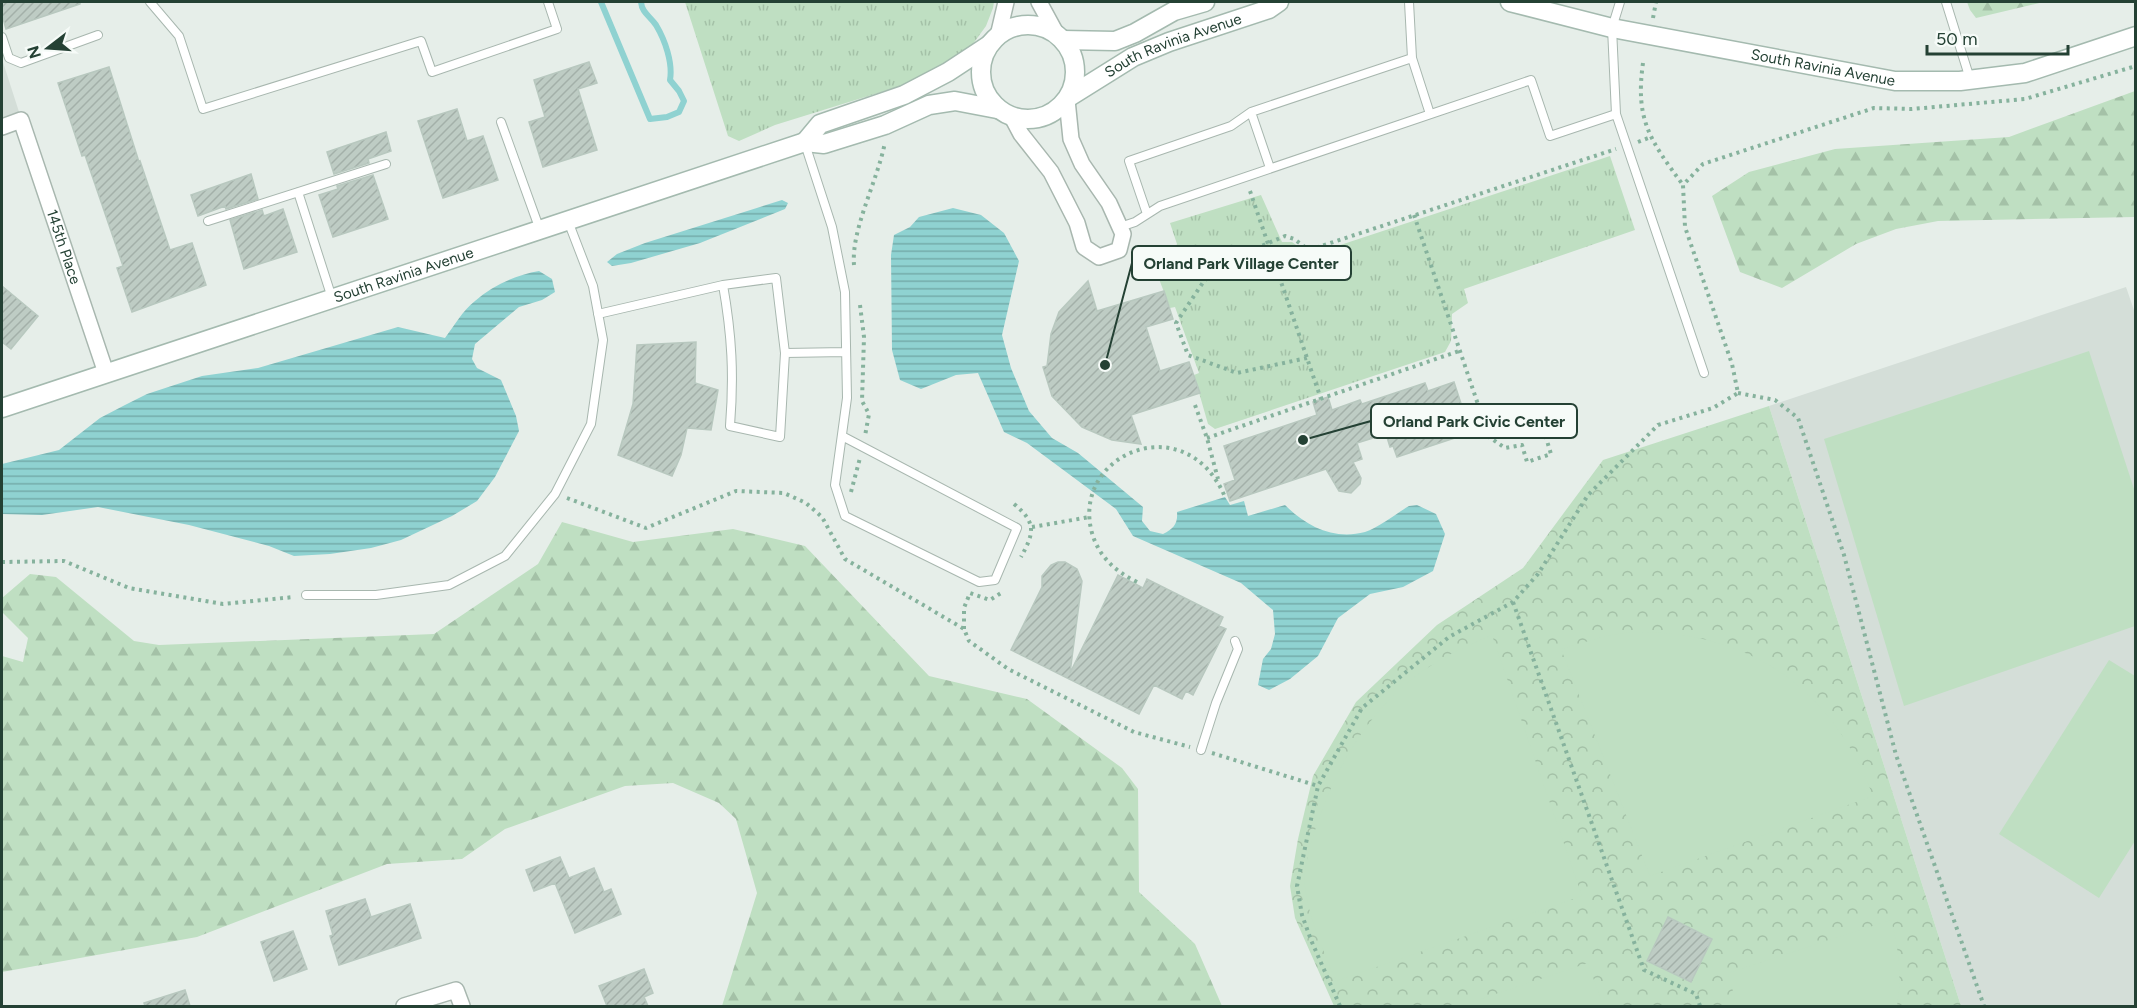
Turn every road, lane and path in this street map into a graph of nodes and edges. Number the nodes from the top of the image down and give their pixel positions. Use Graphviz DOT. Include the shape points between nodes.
graph roads {
  1 [pos="150,2"];
  2 [pos="548,2"];
  3 [pos="1006,2"];
  4 [pos="1039,2"];
  5 [pos="1205,2"];
  6 [pos="1279,2"];
  7 [pos="1409,2"];
  8 [pos="1509,2"];
  9 [pos="1620,2"];
  10 [pos="1656,2"];
  11 [pos="1946,2"];
  12 [pos="1652,21"];
  13 [pos="1612,28"];
  14 [pos="98,35"];
  15 [pos="2136,36"];
  16 [pos="2,37"];
  17 [pos="1060,38"];
  18 [pos="993,41"];
  19 [pos="1412,58"];
  20 [pos="1643,63"];
  21 [pos="1971,80"];
  22 [pos="1068,98"];
  23 [pos="1251,112"];
  24 [pos="1005,113"];
  25 [pos="1430,114"];
  26 [pos="1617,114"];
  27 [pos="501,122"];
  28 [pos="2,127"];
  29 [pos="1651,137"];
  30 [pos="886,140"];
  31 [pos="805,142"];
  32 [pos="1627,145"];
  33 [pos="386,164"];
  34 [pos="1270,168"];
  35 [pos="1683,185"];
  36 [pos="1250,191"];
  37 [pos="298,192"];
  38 [pos="1147,214"];
  39 [pos="1414,215"];
  40 [pos="567,220"];
  41 [pos="208,221"];
  42 [pos="1120,227"];
  43 [pos="540,230"];
  44 [pos="1268,242"];
  45 [pos="855,272"];
  46 [pos="723,285"];
  47 [pos="332,298"];
  48 [pos="860,304"];
  49 [pos="598,314"];
  50 [pos="1459,351"];
  51 [pos="846,352"];
  52 [pos="785,353"];
  53 [pos="1307,358"];
  54 [pos="106,373"];
  55 [pos="1704,374"];
  56 [pos="1738,393"];
  57 [pos="1321,399"];
  58 [pos="1195,405"];
  59 [pos="2,408"];
  60 [pos="1543,428"];
  61 [pos="842,436"];
  62 [pos="1207,438"];
  63 [pos="863,447"];
  64 [pos="1219,483"];
  65 [pos="555,494"];
  66 [pos="1225,497"];
  67 [pos="1090,515"];
  68 [pos="845,516"];
  69 [pos="827,526"];
  70 [pos="1032,527"];
  71 [pos="2,562"];
  72 [pos="1137,582"];
  73 [pos="306,595"];
  74 [pos="1513,602"];
  75 [pos="1235,641"];
  76 [pos="1201,750"];
  77 [pos="404,1006"];
  78 [pos="462,1006"];
  79 [pos="1340,1006"];
  80 [pos="1700,1006"];
  81 [pos="1984,1006"];
  1 -- 2 [label="lane" via="179,36 203,109 421,41 432,72 557,29"];
  3 -- 18 [label="street"];
  4 -- 17 [label="street"];
  5 -- 17 [label="street, South Ravinia Avenue" via="1174,11 1115,41"];
  6 -- 22 [label="street, South Ravinia Avenue" via="1269,9 1133,57"];
  7 -- 19 [label="lane"];
  8 -- 13 [label="street, South Ravinia Avenue"];
  9 -- 13 [label="lane"];
  10 -- 12 [label="path"];
  11 -- 21 [label="lane"];
  13 -- 21 [label="street, South Ravinia Avenue" via="1895,81"];
  13 -- 26 [label="lane"];
  14 -- 16 [label="lane" via="21,63 9,58"];
  15 -- 21 [label="street, South Ravinia Avenue" via="2025,73"];
  17 -- 18 [label="street" via="1046,29 1022,25"];
  17 -- 22 [label="street" via="1072,55 1075,69"];
  18 -- 24 [label="street" via="982,64 982,84 988,97"];
  18 -- 31 [label="street, South Ravinia Avenue" via="948,72 904,95 819,124"];
  19 -- 23 [label="lane"];
  19 -- 25 [label="lane"];
  20 -- 29 [label="path" via="1640,104"];
  22 -- 24 [label="street" via="1044,117 1028,120"];
  22 -- 42 [label="street" via="1071,139"];
  23 -- 34 [label="lane"];
  23 -- 38 [label="lane" via="1231,126 1129,161"];
  24 -- 31 [label="street, South Ravinia Avenue" via="955,101 929,105 885,125 824,144"];
  24 -- 42 [label="street" via="1051,172 1077,223 1084,247 1099,257 1119,250 1123,234"];
  25 -- 26 [label="lane" via="1531,80 1550,136"];
  25 -- 34 [label="lane"];
  26 -- 32 [label="lane"];
  27 -- 43 [label="lane"];
  28 -- 54 [label="street, 145th Place" via="21,120"];
  29 -- 32 [label="path"];
  29 -- 35 [label="path"];
  30 -- 45 [label="path" via="855,239"];
  31 -- 40 [label="street, South Ravinia Avenue"];
  31 -- 51 [label="lane" via="832,227 843,281"];
  32 -- 39 [label="path"];
  32 -- 55 [label="lane"];
  33 -- 37 [label="lane"];
  34 -- 38 [label="lane"];
  36 -- 44 [label="path"];
  37 -- 41 [label="lane"];
  37 -- 47 [label="lane"];
  38 -- 42 [label="lane"];
  39 -- 44 [label="path" via="1309,250 1285,236"];
  39 -- 50 [label="path"];
  40 -- 43 [label="street, South Ravinia Avenue"];
  40 -- 49 [label="lane" via="593,286"];
  43 -- 47 [label="street, South Ravinia Avenue"];
  44 -- 53 [label="path"];
  44 -- 53 [label="path" via="1224,264 1204,281 1176,323 1188,355 1237,373"];
  46 -- 49 [label="lane"];
  46 -- 52 [label="lane" via="776,278"];
  46 -- 52 [label="lane" via="734,377 730,426 780,436"];
  47 -- 54 [label="street, South Ravinia Avenue"];
  48 -- 63 [label="path" via="864,337 862,401 869,414"];
  49 -- 65 [label="lane" via="603,340 591,424"];
  50 -- 57 [label="path"];
  50 -- 60 [label="path" via="1490,437 1505,448 1522,445 1527,462 1551,454"];
  51 -- 52 [label="lane"];
  51 -- 61 [label="lane" via="847,398"];
  53 -- 57 [label="path"];
  54 -- 59 [label="street, South Ravinia Avenue"];
  56 -- 81 [label="path" via="1775,400 1798,418 1844,555 1896,755"];
  57 -- 62 [label="path"];
  58 -- 62 [label="path"];
  61 -- 63 [label="lane"];
  61 -- 68 [label="lane" via="836,485"];
  62 -- 64 [label="path"];
  63 -- 68 [label="path"];
  63 -- 68 [label="lane" via="1017,528 995,580 979,582"];
  64 -- 66 [label="path"];
  64 -- 67 [label="path" via="1190,455 1165,447 1139,450 1116,461 1105,472 1097,484"];
  65 -- 69 [label="path" via="646,528 736,491 784,493 806,503"];
  65 -- 73 [label="lane" via="505,555 449,585 376,595"];
  67 -- 70 [label="path"];
  67 -- 72 [label="path" via="1094,542 1101,555"];
  68 -- 69 [label="path"];
  69 -- 76 [label="path" via="845,560 964,629 969,641 1008,669 1134,732"];
  71 -- 73 [label="path" via="64,561 129,588 222,604"];
  74 -- 80 [label="path" via="1644,970 1696,994"];
  75 -- 76 [label="lane" via="1238,649"];
  76 -- 79 [label="path" via="1318,786 1297,886 1302,915"];
  77 -- 78 [label="street" via="456,990"];
}
